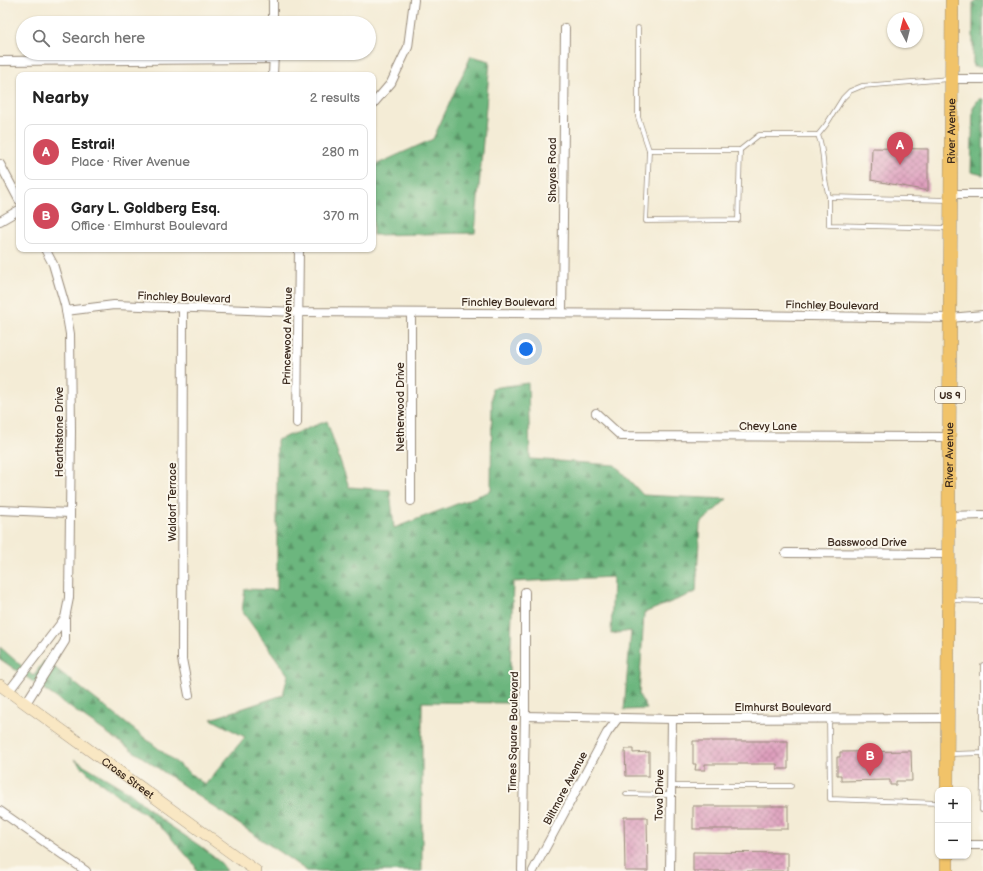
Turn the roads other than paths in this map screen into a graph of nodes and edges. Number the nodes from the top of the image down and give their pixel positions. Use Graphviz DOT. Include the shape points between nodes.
graph roads {
  1 [pos="273,0"];
  2 [pos="414,0"];
  3 [pos="952,0"];
  4 [pos="274,16"];
  5 [pos="565,28"];
  6 [pos="638,28"];
  7 [pos="55,60"];
  8 [pos="274,60"];
  9 [pos="0,61"];
  10 [pos="273,72"];
  11 [pos="952,79"];
  12 [pos="983,79"];
  13 [pos="376,100"];
  14 [pos="818,135"];
  15 [pos="649,150"];
  16 [pos="740,150"];
  17 [pos="0,164"];
  18 [pos="16,194"];
  19 [pos="983,194"];
  20 [pos="829,197"];
  21 [pos="951,197"];
  22 [pos="16,212"];
  23 [pos="0,221"];
  24 [pos="951,228"];
  25 [pos="47,252"];
  26 [pos="299,252"];
  27 [pos="183,308"];
  28 [pos="66,311"];
  29 [pos="298,312"];
  30 [pos="411,313"];
  31 [pos="562,313"];
  32 [pos="983,315"];
  33 [pos="950,318"];
  34 [pos="596,413"];
  35 [pos="297,423"];
  36 [pos="949,437"];
  37 [pos="411,501"];
  38 [pos="0,510"];
  39 [pos="70,513"];
  40 [pos="983,515"];
  41 [pos="949,516"];
  42 [pos="786,553"];
  43 [pos="948,554"];
  44 [pos="525,592"];
  45 [pos="948,600"];
  46 [pos="983,601"];
  47 [pos="65,618"];
  48 [pos="983,665"];
  49 [pos="5,688"];
  50 [pos="189,695"];
  51 [pos="26,703"];
  52 [pos="525,716"];
  53 [pos="618,718"];
  54 [pos="829,718"];
  55 [pos="948,718"];
  56 [pos="672,719"];
  57 [pos="983,753"];
  58 [pos="947,754"];
  59 [pos="983,780"];
  60 [pos="670,786"];
  61 [pos="791,786"];
  62 [pos="947,787"];
  63 [pos="626,794"];
  64 [pos="670,795"];
  65 [pos="935,803"];
  66 [pos="983,810"];
  67 [pos="0,811"];
  68 [pos="971,845"];
  69 [pos="983,845"];
  70 [pos="947,859"];
  71 [pos="86,871"];
  72 [pos="256,871"];
  73 [pos="522,871"];
  74 [pos="533,871"];
  75 [pos="670,871"];
  76 [pos="946,871"];
  1 -- 4 [label="street"];
  2 -- 13 [label="street" via="408,47 390,83"];
  3 -- 11 [label="highway, River Avenue / US 9"];
  5 -- 31 [label="street, Shayas Road"];
  6 -- 15 [label="lane" via="638,117"];
  7 -- 9 [label="street"];
  8 -- 10 [label="street"];
  11 -- 12 [label="street"];
  11 -- 14 [label="lane" via="862,86 843,98"];
  11 -- 21 [label="highway, River Avenue / US 9"];
  14 -- 16 [label="lane" via="759,135"];
  14 -- 20 [label="lane" via="823,149 824,174"];
  15 -- 16 [label="lane"];
  15 -- 16 [label="lane" via="646,221 738,220"];
  17 -- 18 [label="street"];
  19 -- 21 [label="street"];
  20 -- 21 [label="lane"];
  20 -- 24 [label="lane" via="829,225"];
  21 -- 24 [label="highway, River Avenue / US 9"];
  22 -- 23 [label="street"];
  24 -- 33 [label="highway, River Avenue / US 9"];
  25 -- 28 [label="street, Hearthstone Drive" via="53,264"];
  26 -- 29 [label="street, Princewood Avenue"];
  27 -- 28 [label="street, Finchley Boulevard" via="114,305"];
  27 -- 29 [label="street, Finchley Boulevard"];
  27 -- 50 [label="street, Waldorf Terrace" via="182,659"];
  28 -- 39 [label="street, Hearthstone Drive" via="70,334"];
  29 -- 30 [label="street, Finchley Boulevard"];
  29 -- 35 [label="street, Princewood Avenue"];
  30 -- 31 [label="street, Finchley Boulevard"];
  30 -- 37 [label="street, Netherwood Drive"];
  31 -- 33 [label="street, Finchley Boulevard"];
  32 -- 33 [label="street, Finchley Boulevard"];
  33 -- 36 [label="highway, River Avenue / US 9"];
  34 -- 36 [label="street, Chevy Lane" via="621,436"];
  36 -- 41 [label="highway, River Avenue / US 9"];
  38 -- 39 [label="street"];
  39 -- 47 [label="street, Hearthstone Drive" via="69,598"];
  40 -- 41 [label="street"];
  41 -- 43 [label="highway, River Avenue / US 9"];
  42 -- 43 [label="street, Basswood Drive"];
  43 -- 45 [label="highway, River Avenue / US 9"];
  44 -- 52 [label="street, Times Square Boulevard"];
  45 -- 46 [label="lane"];
  45 -- 55 [label="highway, River Avenue / US 9"];
  47 -- 49 [label="street, Hearthstone Drive"];
  47 -- 51 [label="street, Hearthstone Drive" via="65,642"];
  48 -- 57 [label="lane"];
  49 -- 51 [label="main road, Cross Street"];
  51 -- 72 [label="main road, Cross Street"];
  52 -- 53 [label="street, Elmhurst Boulevard"];
  52 -- 73 [label="street, Times Square Boulevard"];
  53 -- 56 [label="street, Elmhurst Boulevard"];
  53 -- 74 [label="street, Biltmore Avenue" via="607,733"];
  54 -- 55 [label="street, Elmhurst Boulevard"];
  54 -- 56 [label="street, Elmhurst Boulevard"];
  54 -- 65 [label="lane" via="830,799"];
  55 -- 58 [label="highway, River Avenue / US 9"];
  56 -- 60 [label="street, Tova Drive"];
  57 -- 58 [label="lane"];
  57 -- 59 [label="lane"];
  58 -- 62 [label="highway, River Avenue / US 9"];
  59 -- 66 [label="lane"];
  60 -- 61 [label="lane"];
  60 -- 64 [label="street, Tova Drive"];
  63 -- 64 [label="lane"];
  64 -- 75 [label="street, Tova Drive"];
  67 -- 71 [label="street"];
  68 -- 69 [label="street"];
  70 -- 76 [label="highway"];
}
